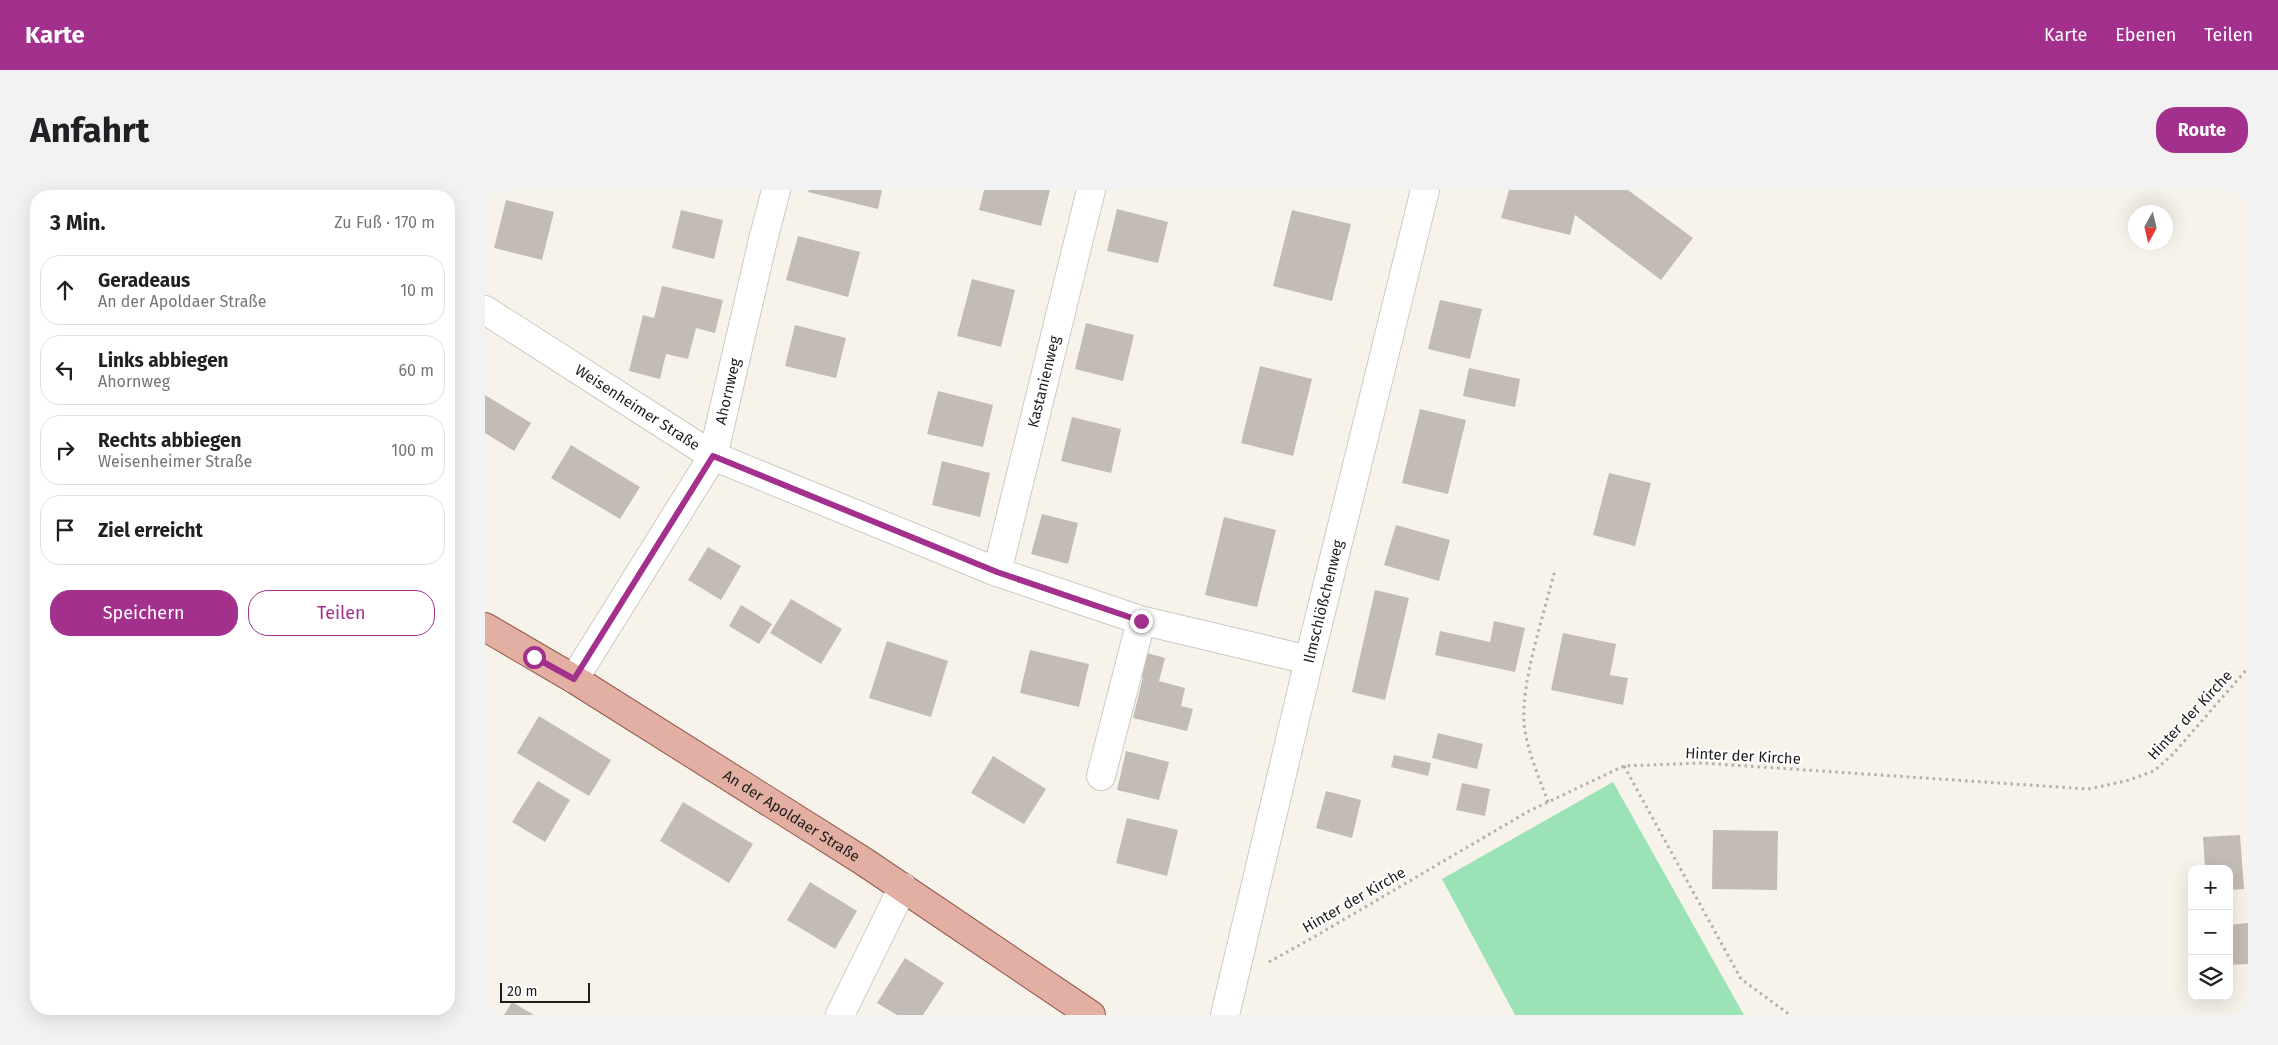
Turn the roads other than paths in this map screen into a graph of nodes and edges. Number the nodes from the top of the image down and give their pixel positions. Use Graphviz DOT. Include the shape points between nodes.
graph roads {
  1 [pos="777,190"];
  2 [pos="1091,190"];
  3 [pos="1425,190"];
  4 [pos="485,310"];
  5 [pos="713,456"];
  6 [pos="997,572"];
  7 [pos="1141,621"];
  8 [pos="485,627"];
  9 [pos="1309,660"];
  10 [pos="574,679"];
  11 [pos="1101,776"];
  12 [pos="903,887"];
  13 [pos="839,1015"];
  14 [pos="1091,1015"];
  15 [pos="1225,1015"];
  1 -- 5 [label="street, Ahornweg"];
  2 -- 6 [label="street, Kastanienweg"];
  3 -- 9 [label="street, Ilmschlößchenweg"];
  4 -- 5 [label="street, Weisenheimer Straße"];
  5 -- 6 [label="street, Weisenheimer Straße"];
  5 -- 10 [label="street, Ahornweg"];
  6 -- 7 [label="street, Weisenheimer Straße"];
  7 -- 9 [label="street, Weisenheimer Straße"];
  7 -- 11 [label="street"];
  8 -- 10 [label="main road, An der Apoldaer Straße"];
  9 -- 15 [label="street, Ilmschlößchenweg"];
  10 -- 12 [label="main road, An der Apoldaer Straße"];
  12 -- 13 [label="street"];
  12 -- 14 [label="main road, An der Apoldaer Straße"];
}
